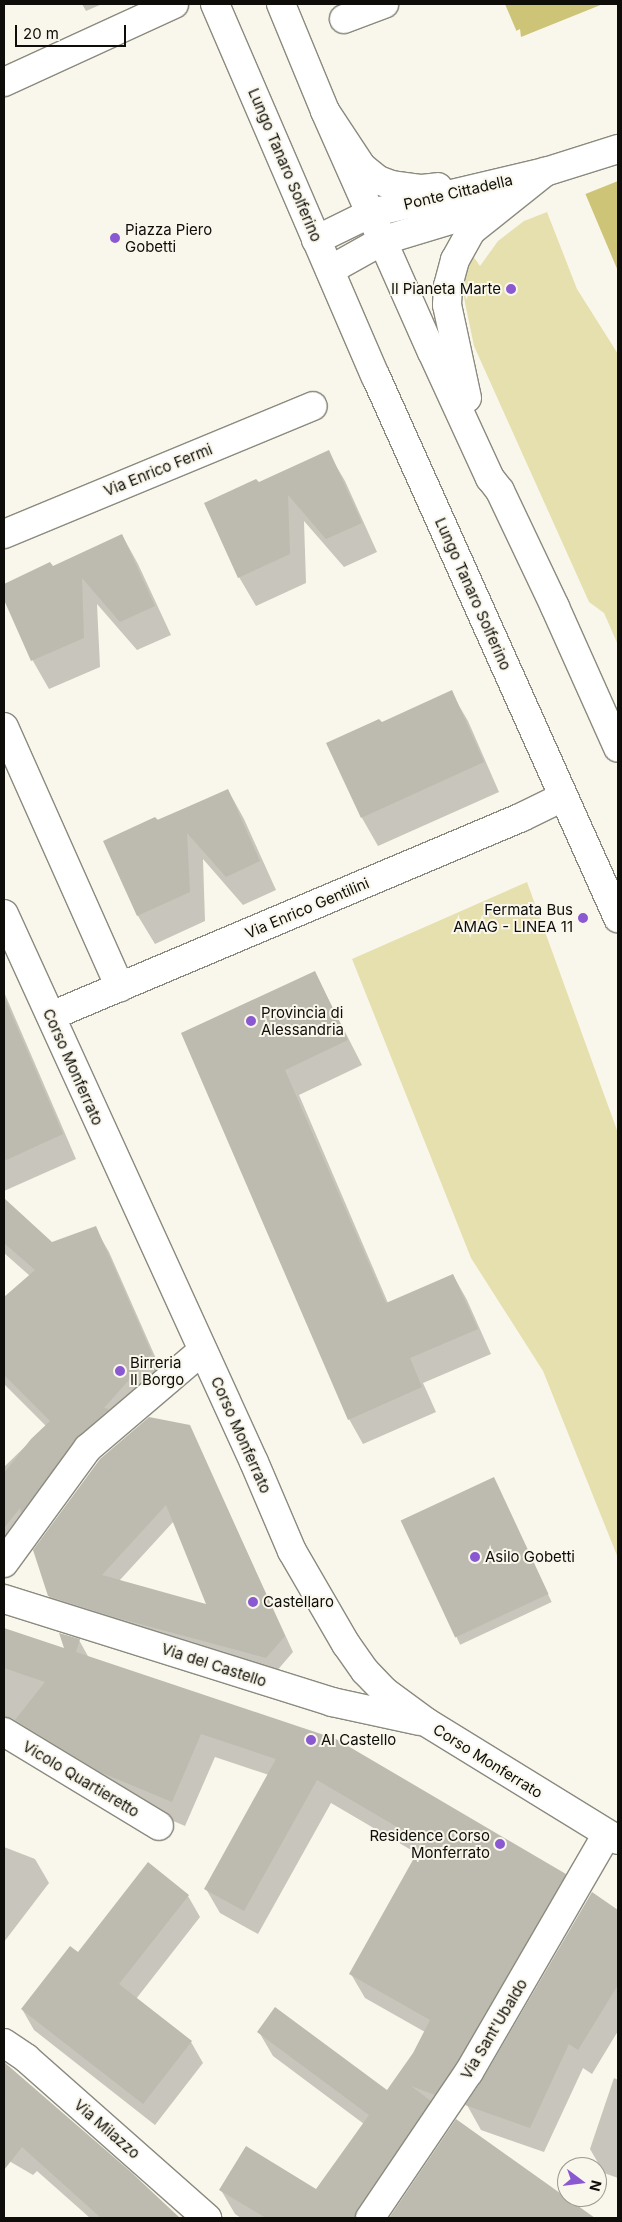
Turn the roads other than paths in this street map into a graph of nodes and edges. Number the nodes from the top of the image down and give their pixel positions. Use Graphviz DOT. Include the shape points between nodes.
graph roads {
  1 [pos="174,4"];
  2 [pos="216,4"];
  3 [pos="282,4"];
  4 [pos="384,4"];
  5 [pos="344,19"];
  6 [pos="4,82"];
  7 [pos="325,112"];
  8 [pos="618,149"];
  9 [pos="545,172"];
  10 [pos="474,188"];
  11 [pos="504,204"];
  12 [pos="371,213"];
  13 [pos="316,240"];
  14 [pos="384,240"];
  15 [pos="330,270"];
  16 [pos="313,406"];
  17 [pos="500,491"];
  18 [pos="4,534"];
  19 [pos="4,727"];
  20 [pos="618,748"];
  21 [pos="563,797"];
  22 [pos="4,914"];
  23 [pos="618,918"];
  24 [pos="120,987"];
  25 [pos="50,1016"];
  26 [pos="202,1351"];
  27 [pos="4,1563"];
  28 [pos="4,1599"];
  29 [pos="426,1722"];
  30 [pos="4,1732"];
  31 [pos="159,1826"];
  32 [pos="613,1837"];
  33 [pos="4,2043"];
  34 [pos="207,2218"];
  35 [pos="370,2218"];
  1 -- 6 [label="street"];
  2 -- 13 [label="street, Lungo Tanaro Solferino"];
  3 -- 7 [label="street"];
  4 -- 5 [label="street"];
  7 -- 10 [label="street" via="362,166 378,180 422,189 457,184"];
  7 -- 12 [label="street"];
  8 -- 9 [label="street, Ponte Cittadella"];
  9 -- 10 [label="street, Ponte Cittadella"];
  9 -- 11 [label="street, Ponte Cittadella"];
  10 -- 12 [label="street, Ponte Cittadella"];
  11 -- 14 [label="street"];
  11 -- 17 [label="street" via="471,231 459,249 449,280 447,304 469,405"];
  12 -- 13 [label="street, Ponte Cittadella"];
  12 -- 14 [label="street"];
  13 -- 15 [label="street, Lungo Tanaro Solferino"];
  14 -- 15 [label="street"];
  14 -- 17 [label="street" via="490,478"];
  15 -- 21 [label="street, Lungo Tanaro Solferino"];
  16 -- 18 [label="street, Via Enrico Fermi"];
  17 -- 20 [label="street"];
  19 -- 24 [label="street"];
  21 -- 23 [label="street, Lungo Tanaro Solferino"];
  21 -- 24 [label="street, Via Enrico Gentilini"];
  22 -- 25 [label="street, Corso Monferrato"];
  24 -- 25 [label="street, Via Enrico Gentilini"];
  25 -- 26 [label="street, Corso Monferrato"];
  26 -- 27 [label="street" via="88,1448"];
  26 -- 29 [label="street, Corso Monferrato" via="292,1551 318,1598 365,1671"];
  28 -- 29 [label="street, Via del Castello" via="332,1702"];
  29 -- 32 [label="street, Corso Monferrato"];
  30 -- 31 [label="street, Vicolo Quartieretto"];
  32 -- 35 [label="street, Via Sant'Ubaldo" via="469,2072"];
  33 -- 34 [label="street, Via Milazzo" via="26,2058"];
}
